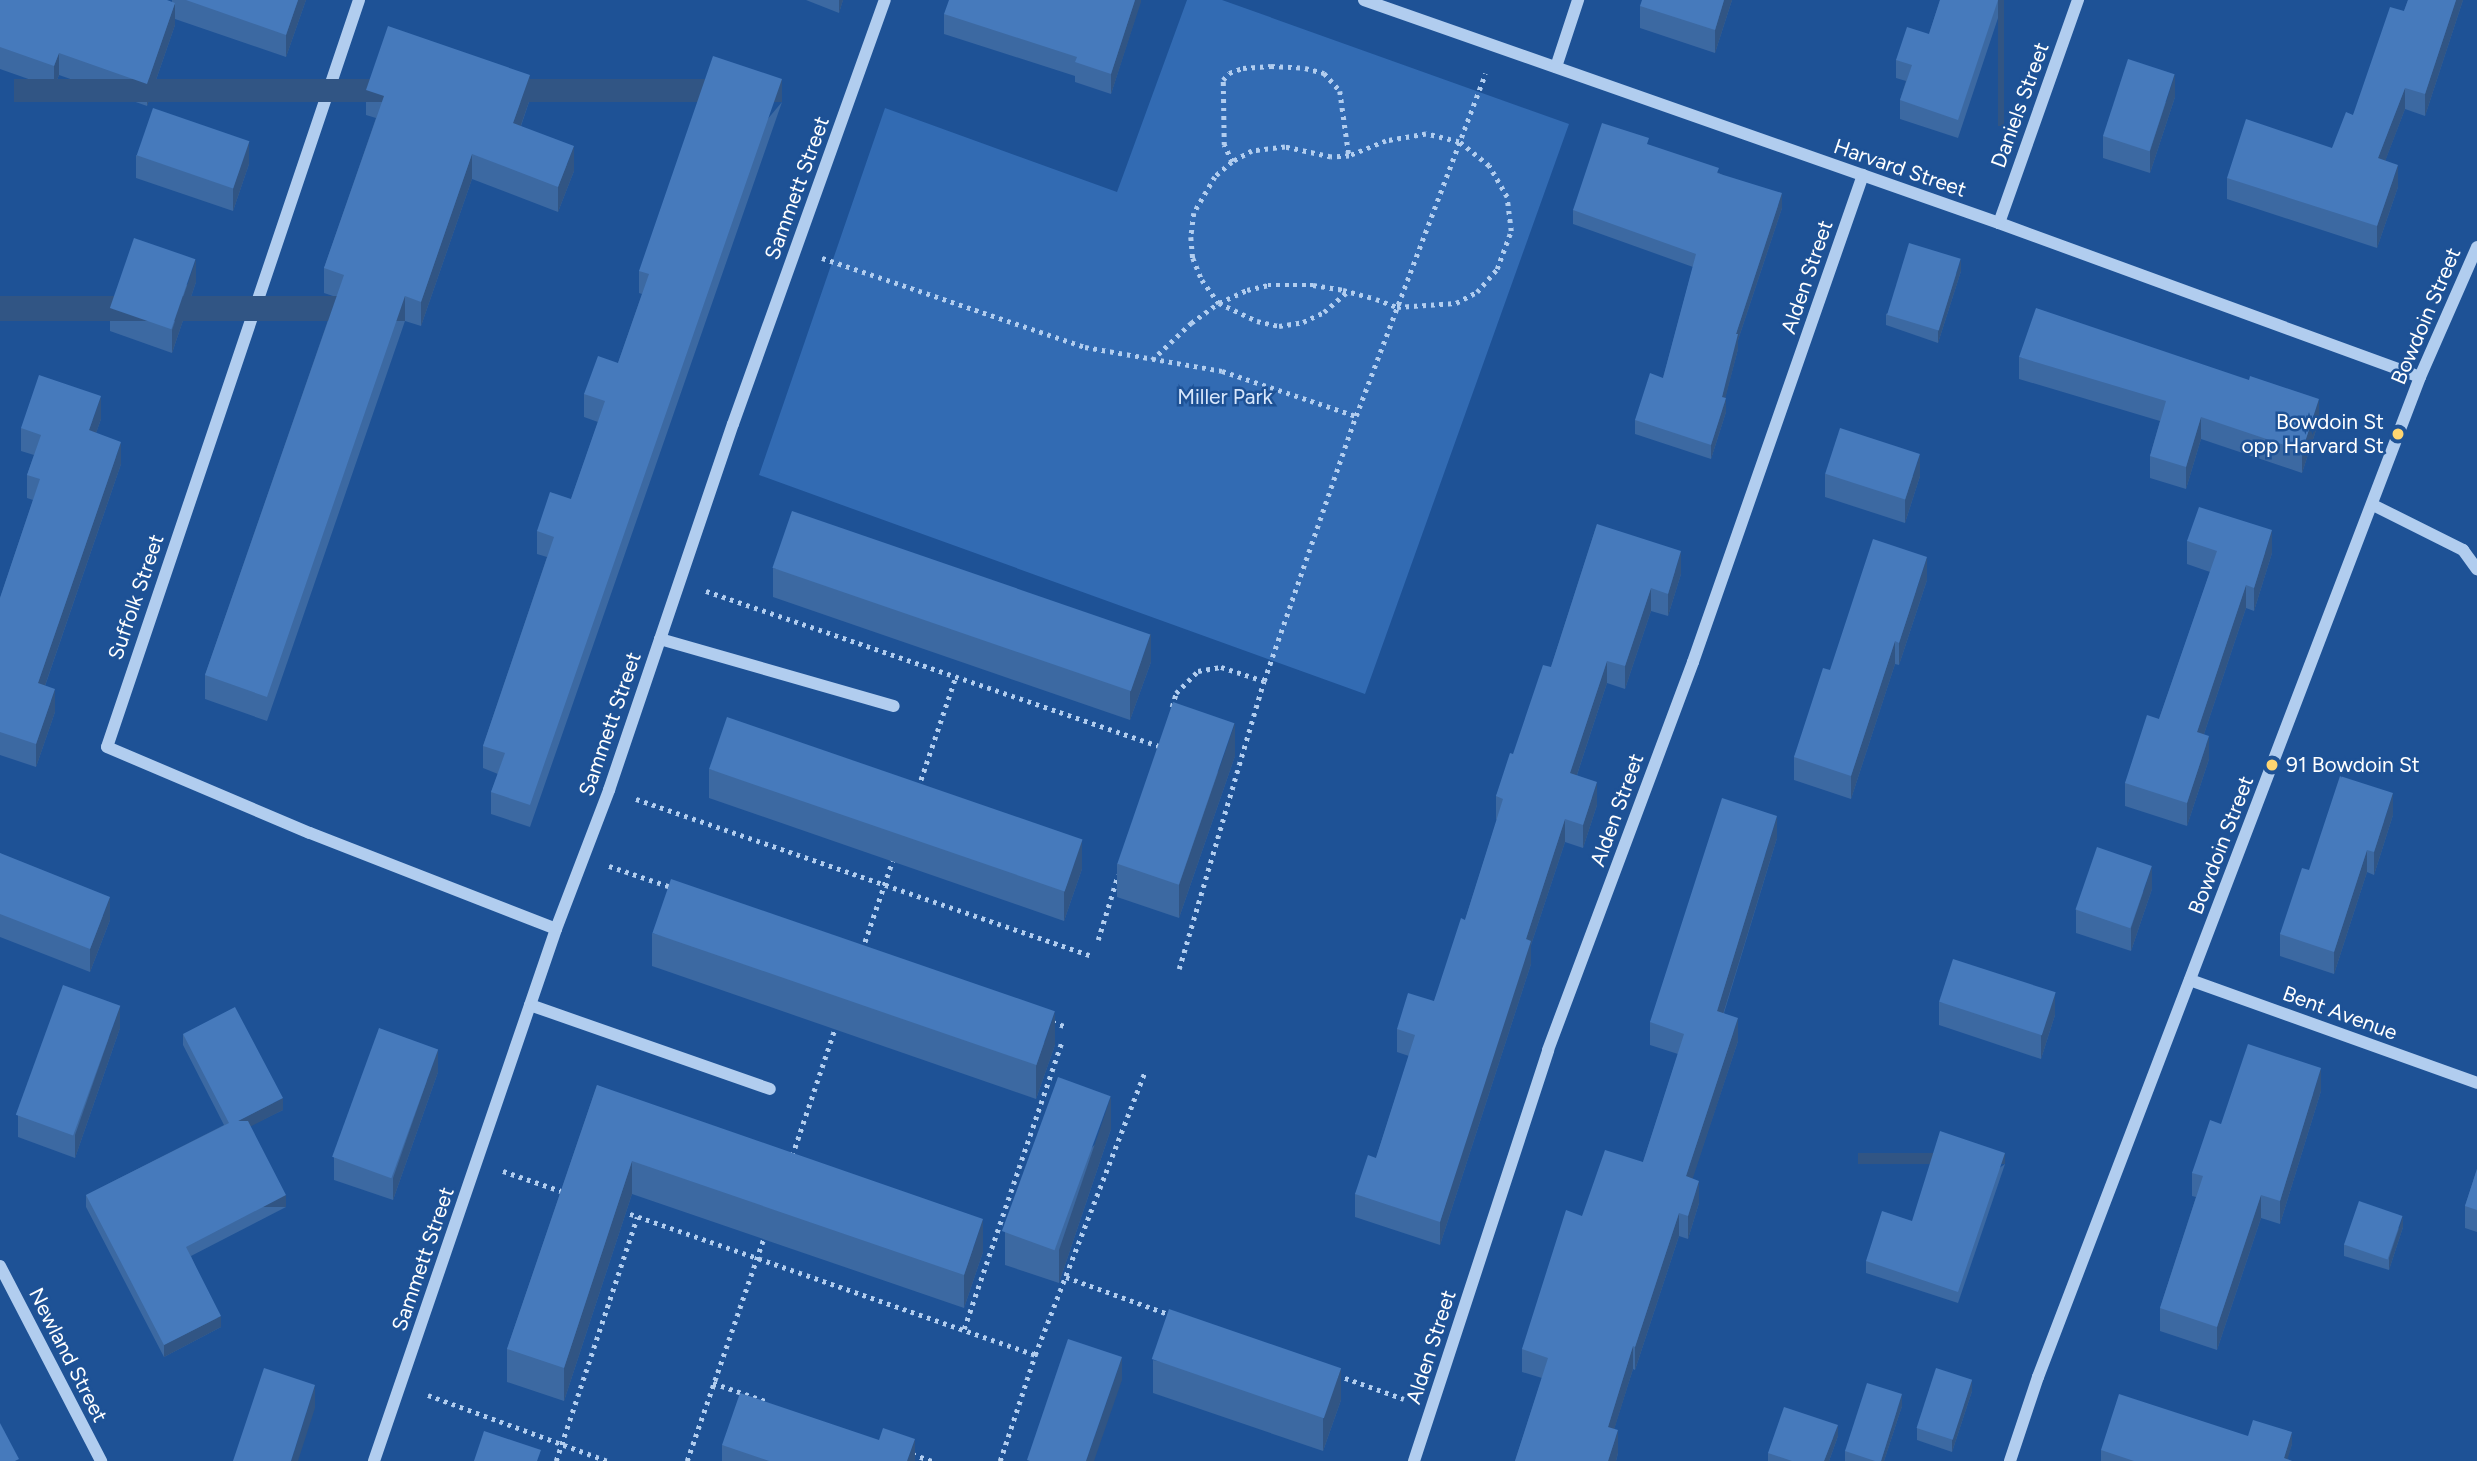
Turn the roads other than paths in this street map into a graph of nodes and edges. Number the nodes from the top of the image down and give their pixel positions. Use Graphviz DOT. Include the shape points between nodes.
graph roads {
  1 [pos="359,0"];
  2 [pos="886,0"];
  3 [pos="1364,0"];
  4 [pos="1578,0"];
  5 [pos="2078,0"];
  6 [pos="1556,67"];
  7 [pos="1863,175"];
  8 [pos="1998,223"];
  9 [pos="2477,247"];
  10 [pos="2420,377"];
  11 [pos="2372,505"];
  12 [pos="2477,569"];
  13 [pos="660,639"];
  14 [pos="894,706"];
  15 [pos="556,929"];
  16 [pos="2190,979"];
  17 [pos="530,1005"];
  18 [pos="2477,1083"];
  19 [pos="770,1089"];
  20 [pos="0,1266"];
  21 [pos="101,1461"];
  22 [pos="374,1461"];
  23 [pos="1414,1461"];
  24 [pos="2010,1461"];
  1 -- 15 [label="street, Suffolk Street" via="107,747"];
  2 -- 13 [label="street, Sammett Street"];
  3 -- 6 [label="street, Harvard Street"];
  4 -- 6 [label="street"];
  5 -- 8 [label="street, Daniels Street"];
  6 -- 7 [label="street, Harvard Street"];
  7 -- 8 [label="street, Harvard Street"];
  7 -- 23 [label="street, Alden Street" via="1697,649 1548,1050"];
  8 -- 10 [label="street, Harvard Street"];
  9 -- 10 [label="street, Bowdoin Street"];
  10 -- 11 [label="street, Bowdoin Street"];
  11 -- 12 [label="street" via="2463,550"];
  11 -- 16 [label="street, Bowdoin Street"];
  13 -- 14 [label="street"];
  13 -- 15 [label="street, Sammett Street"];
  15 -- 17 [label="street, Sammett Street"];
  16 -- 18 [label="street, Bent Avenue"];
  16 -- 24 [label="street, Bowdoin Street"];
  17 -- 19 [label="street"];
  17 -- 22 [label="street, Sammett Street"];
  20 -- 21 [label="street, Newland Street"];
}
